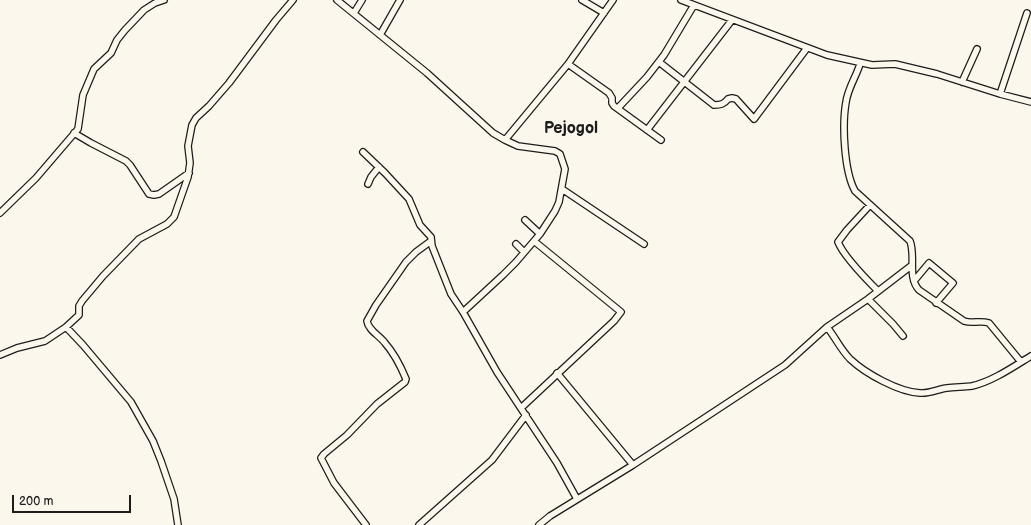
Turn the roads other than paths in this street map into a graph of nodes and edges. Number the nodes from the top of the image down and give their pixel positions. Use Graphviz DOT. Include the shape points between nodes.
graph roads {
  1 [pos="164,0"];
  2 [pos="293,0"];
  3 [pos="337,0"];
  4 [pos="362,0"];
  5 [pos="400,0"];
  6 [pos="582,0"];
  7 [pos="613,0"];
  8 [pos="682,0"];
  9 [pos="694,5"];
  10 [pos="354,13"];
  11 [pos="604,13"];
  12 [pos="1027,13"];
  13 [pos="732,20"];
  14 [pos="380,35"];
  15 [pos="807,48"];
  16 [pos="977,49"];
  17 [pos="659,62"];
  18 [pos="568,64"];
  19 [pos="860,64"];
  20 [pos="685,81"];
  21 [pos="962,82"];
  22 [pos="1000,94"];
  23 [pos="1031,102"];
  24 [pos="618,108"];
  25 [pos="647,130"];
  26 [pos="74,133"];
  27 [pos="505,140"];
  28 [pos="661,140"];
  29 [pos="363,152"];
  30 [pos="379,167"];
  31 [pos="189,172"];
  32 [pos="368,184"];
  33 [pos="562,189"];
  34 [pos="870,205"];
  35 [pos="0,213"];
  36 [pos="525,220"];
  37 [pos="540,234"];
  38 [pos="431,241"];
  39 [pos="534,241"];
  40 [pos="516,244"];
  41 [pos="644,244"];
  42 [pos="524,252"];
  43 [pos="912,266"];
  44 [pos="914,281"];
  45 [pos="878,291"];
  46 [pos="868,299"];
  47 [pos="936,303"];
  48 [pos="463,312"];
  49 [pos="66,327"];
  50 [pos="827,327"];
  51 [pos="903,336"];
  52 [pos="0,355"];
  53 [pos="1031,356"];
  54 [pos="1021,362"];
  55 [pos="557,373"];
  56 [pos="521,408"];
  57 [pos="526,415"];
  58 [pos="633,464"];
  59 [pos="577,499"];
  60 [pos="178,525"];
  61 [pos="366,525"];
  62 [pos="419,525"];
  63 [pos="539,525"];
  1 -- 26 [label="street" via="144,10 117,40 111,53 94,69 83,95 79,124"];
  2 -- 31 [label="street" via="229,83 196,118 188,146"];
  3 -- 10 [label="street"];
  4 -- 10 [label="street"];
  5 -- 14 [label="street"];
  6 -- 11 [label="street"];
  7 -- 11 [label="street"];
  8 -- 9 [label="street"];
  9 -- 13 [label="street"];
  9 -- 17 [label="street"];
  10 -- 14 [label="street"];
  11 -- 18 [label="street"];
  12 -- 22 [label="street"];
  13 -- 15 [label="street"];
  13 -- 20 [label="street"];
  14 -- 27 [label="street" via="427,73 493,133"];
  15 -- 19 [label="street"];
  15 -- 20 [label="street" via="754,119 736,99 728,99 721,105 714,104"];
  16 -- 21 [label="street"];
  17 -- 20 [label="street"];
  17 -- 24 [label="street"];
  18 -- 24 [label="street" via="609,93 613,105"];
  18 -- 27 [label="street"];
  19 -- 21 [label="street" via="895,64"];
  19 -- 34 [label="street" via="846,102 844,139 852,186"];
  20 -- 25 [label="street"];
  21 -- 22 [label="street"];
  22 -- 23 [label="street"];
  24 -- 25 [label="street"];
  25 -- 28 [label="street"];
  26 -- 31 [label="street" via="126,161 149,194 159,194"];
  26 -- 35 [label="street" via="36,178"];
  27 -- 33 [label="street" via="518,146 555,151 560,154 565,169"];
  29 -- 30 [label="street"];
  30 -- 32 [label="street" via="370,177"];
  30 -- 38 [label="street" via="409,200 418,223 430,236"];
  31 -- 49 [label="street" via="173,219 139,239 82,301 79,315"];
  33 -- 37 [label="street" via="555,211"];
  33 -- 41 [label="street"];
  34 -- 43 [label="street" via="910,241"];
  34 -- 45 [label="street" via="838,242"];
  36 -- 37 [label="street"];
  37 -- 39 [label="street"];
  38 -- 48 [label="street" via="449,291"];
  38 -- 61 [label="street" via="406,262 367,321 369,327 385,342 406,379 405,382 374,407 321,458 334,483"];
  39 -- 42 [label="street"];
  39 -- 55 [label="street" via="621,312"];
  40 -- 42 [label="street"];
  42 -- 48 [label="street"];
  43 -- 44 [label="street"];
  43 -- 45 [label="street"];
  44 -- 47 [label="street" via="919,290"];
  44 -- 47 [label="street" via="929,263 953,283"];
  45 -- 46 [label="street"];
  46 -- 50 [label="street"];
  46 -- 51 [label="street"];
  47 -- 54 [label="street" via="967,322 989,323"];
  48 -- 56 [label="street"];
  49 -- 52 [label="street" via="45,341"];
  49 -- 60 [label="street" via="84,344 131,402 161,461 174,499"];
  50 -- 54 [label="street" via="849,358 859,366 907,391 921,393 972,386 1002,374"];
  50 -- 58 [label="street" via="785,365"];
  53 -- 54 [label="street"];
  55 -- 56 [label="street"];
  55 -- 58 [label="street"];
  56 -- 57 [label="street"];
  57 -- 59 [label="street"];
  57 -- 62 [label="street" via="492,460"];
  58 -- 59 [label="street"];
  59 -- 63 [label="street"];
}
